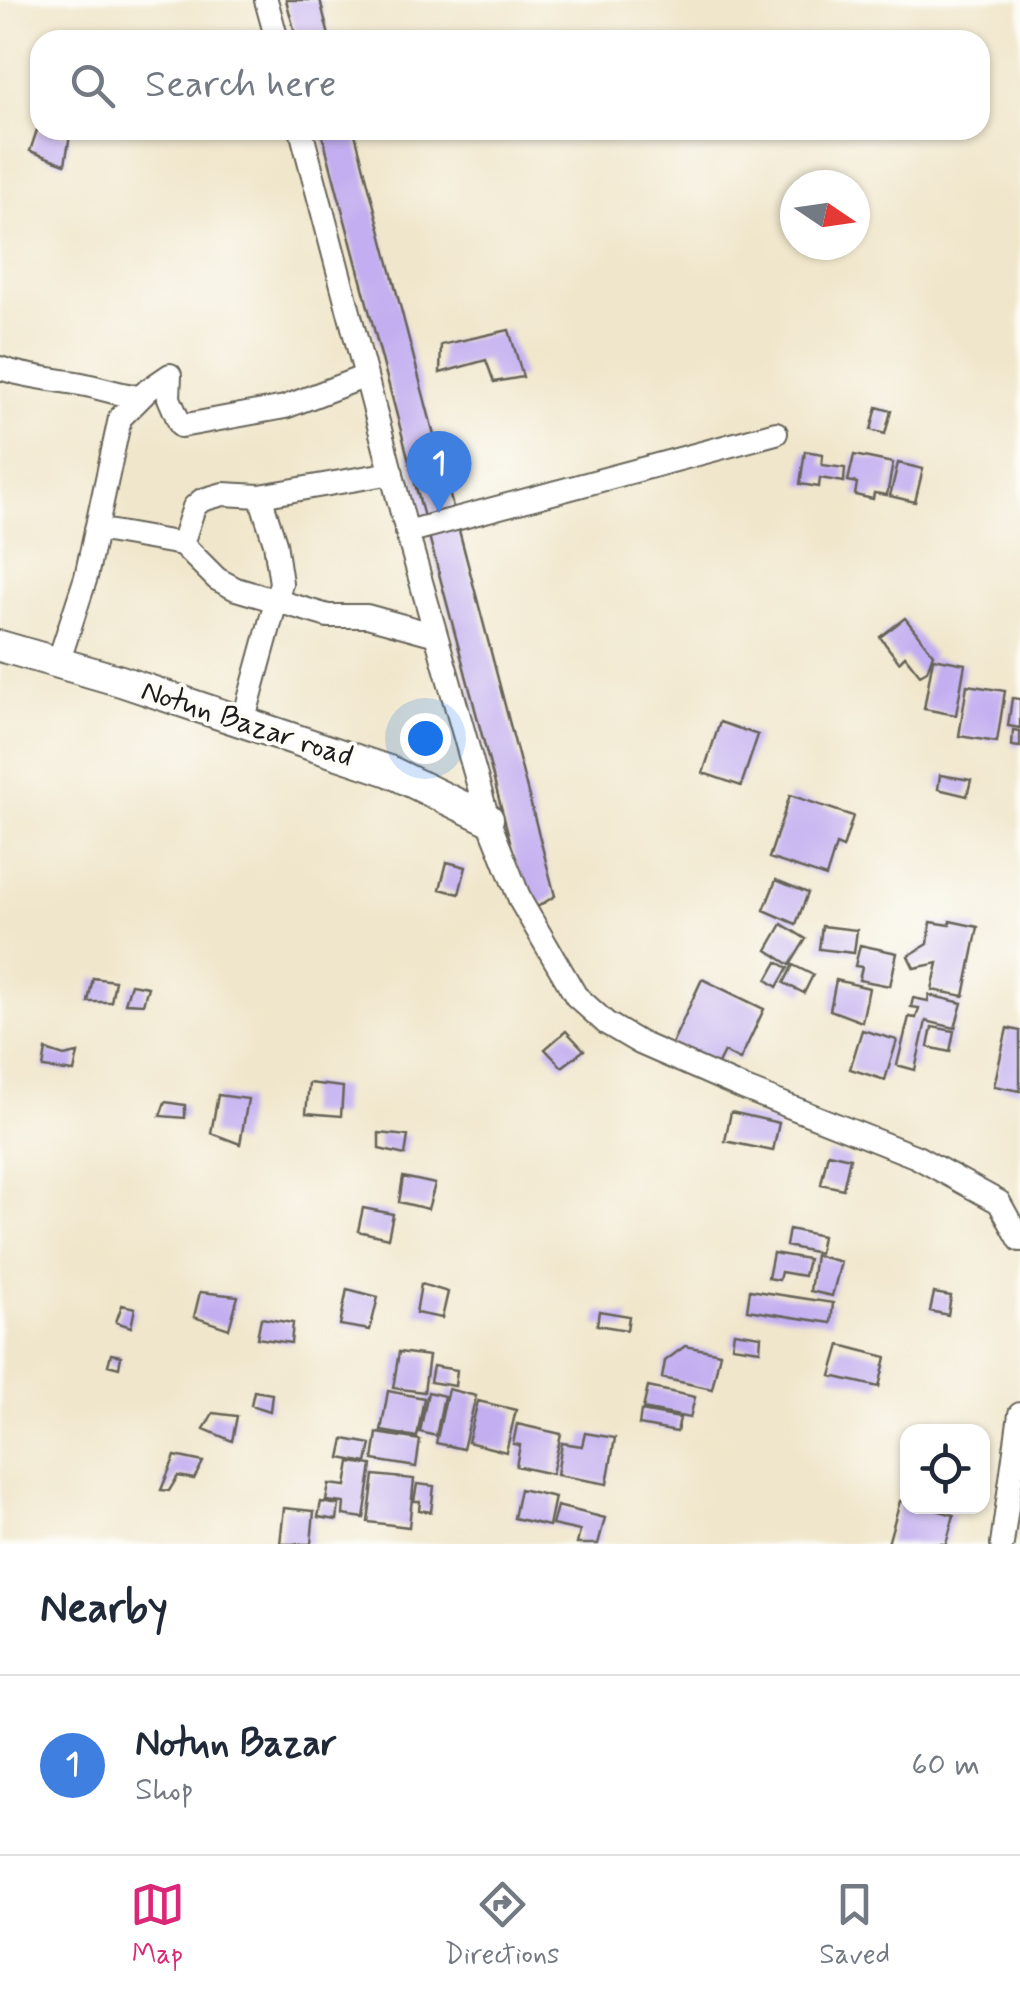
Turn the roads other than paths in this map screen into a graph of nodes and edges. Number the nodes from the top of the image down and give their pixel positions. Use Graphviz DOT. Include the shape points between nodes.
graph roads {
  1 [pos="266,0"];
  2 [pos="274,30"];
  3 [pos="304,140"];
  4 [pos="0,368"];
  5 [pos="366,376"];
  6 [pos="140,397"];
  7 [pos="776,434"];
  8 [pos="392,473"];
  9 [pos="260,496"];
  10 [pos="96,528"];
  11 [pos="408,532"];
  12 [pos="182,544"];
  13 [pos="279,600"];
  14 [pos="436,635"];
  15 [pos="0,646"];
  16 [pos="58,663"];
  17 [pos="243,722"];
  18 [pos="488,819"];
  19 [pos="1020,1240"];
  20 [pos="1020,1414"];
  21 [pos="1002,1544"];
  1 -- 2 [label="street"];
  3 -- 5 [label="street"];
  4 -- 6 [label="street"];
  5 -- 6 [label="street" via="285,407 180,426 169,398 170,375"];
  5 -- 8 [label="street"];
  6 -- 10 [label="street" via="120,418"];
  7 -- 11 [label="street"];
  8 -- 9 [label="street"];
  8 -- 11 [label="street"];
  9 -- 12 [label="street" via="202,500"];
  9 -- 13 [label="street" via="280,564"];
  10 -- 12 [label="street"];
  10 -- 16 [label="street"];
  11 -- 14 [label="street"];
  12 -- 13 [label="street" via="217,579"];
  13 -- 14 [label="street"];
  13 -- 17 [label="street"];
  14 -- 18 [label="street"];
  15 -- 16 [label="street, Notun Bazar road"];
  16 -- 17 [label="street, Notun Bazar road"];
  17 -- 18 [label="street, Notun Bazar road" via="389,771"];
  18 -- 19 [label="street" via="521,902 576,996 606,1023 743,1088 918,1157 1000,1202"];
  20 -- 21 [label="street"];
}
